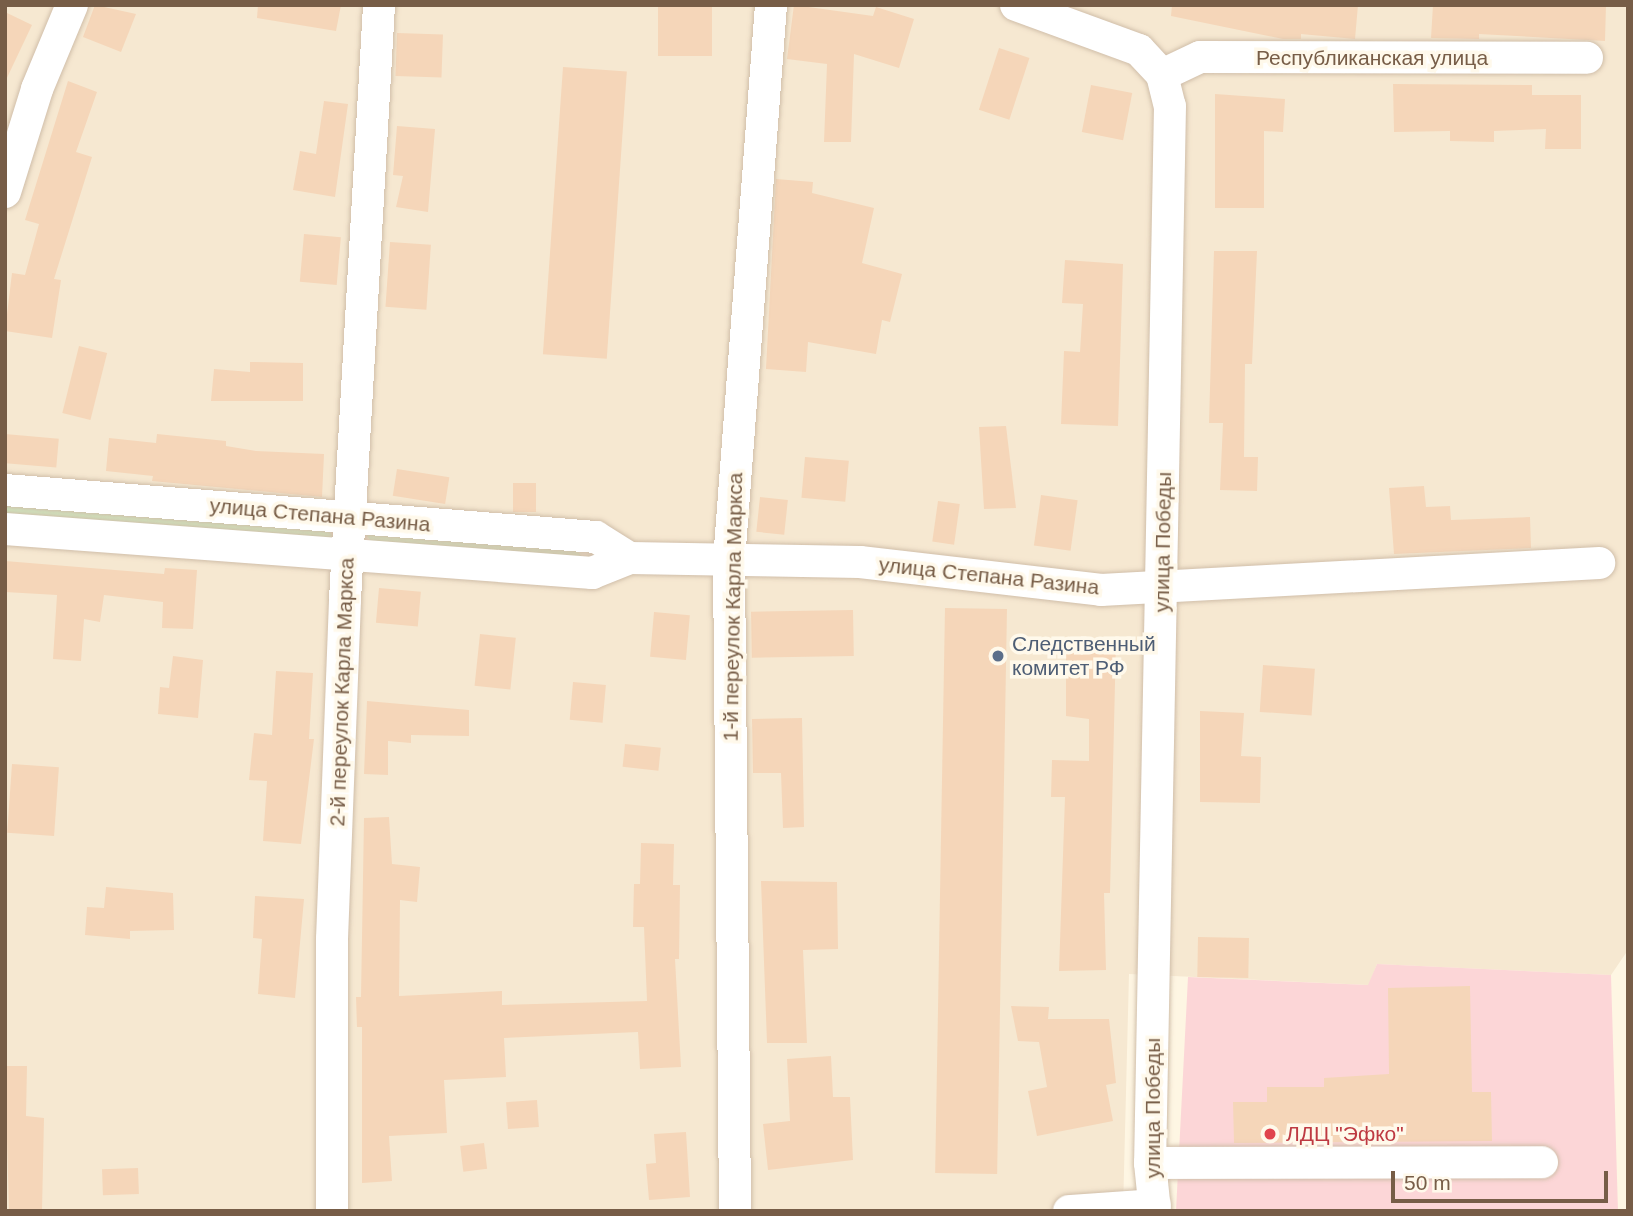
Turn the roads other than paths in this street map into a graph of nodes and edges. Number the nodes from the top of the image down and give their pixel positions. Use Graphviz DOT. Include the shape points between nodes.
graph roads {
  1 [pos="72,5"];
  2 [pos="379,5"];
  3 [pos="771,5"];
  4 [pos="1016,5"];
  5 [pos="1587,58"];
  6 [pos="1162,75"];
  7 [pos="5,192"];
  8 [pos="5,490"];
  9 [pos="349,518"];
  10 [pos="5,528"];
  11 [pos="348,554"];
  12 [pos="629,558"];
  13 [pos="729,561"];
  14 [pos="1599,563"];
  15 [pos="1163,584"];
  16 [pos="1542,1162"];
  17 [pos="1150,1163"];
  18 [pos="1155,1208"];
  19 [pos="332,1211"];
  20 [pos="735,1211"];
  21 [pos="1069,1211"];
  1 -- 7 [label="street" via="37,89"];
  2 -- 9 [label="street, 2-й переулок Карла Маркса"];
  3 -- 13 [label="street, 1-й переулок Карла Маркса"];
  4 -- 6 [label="street, улица Победы" via="1139,50"];
  5 -- 6 [label="street, Республиканская улица" via="1200,57"];
  6 -- 15 [label="street, улица Победы" via="1170,106"];
  8 -- 9 [label="street, улица Степана Разина"];
  9 -- 11 [label="street, 2-й переулок Карла Маркса"];
  9 -- 12 [label="street, улица Степана Разина" via="596,537"];
  10 -- 11 [label="street, улица Степана Разина"];
  11 -- 12 [label="street, улица Степана Разина" via="592,573"];
  11 -- 19 [label="street, 2-й переулок Карла Маркса" via="332,939"];
  12 -- 13 [label="street, улица Степана Разина"];
  13 -- 15 [label="street, улица Степана Разина" via="860,562 1101,590"];
  13 -- 20 [label="street, 1-й переулок Карла Маркса"];
  14 -- 15 [label="street, улица Степана Разина" via="1299,584"];
  15 -- 17 [label="street, улица Победы"];
  16 -- 17 [label="street"];
  17 -- 18 [label="street, улица Победы"];
  18 -- 21 [label="street"];
}
